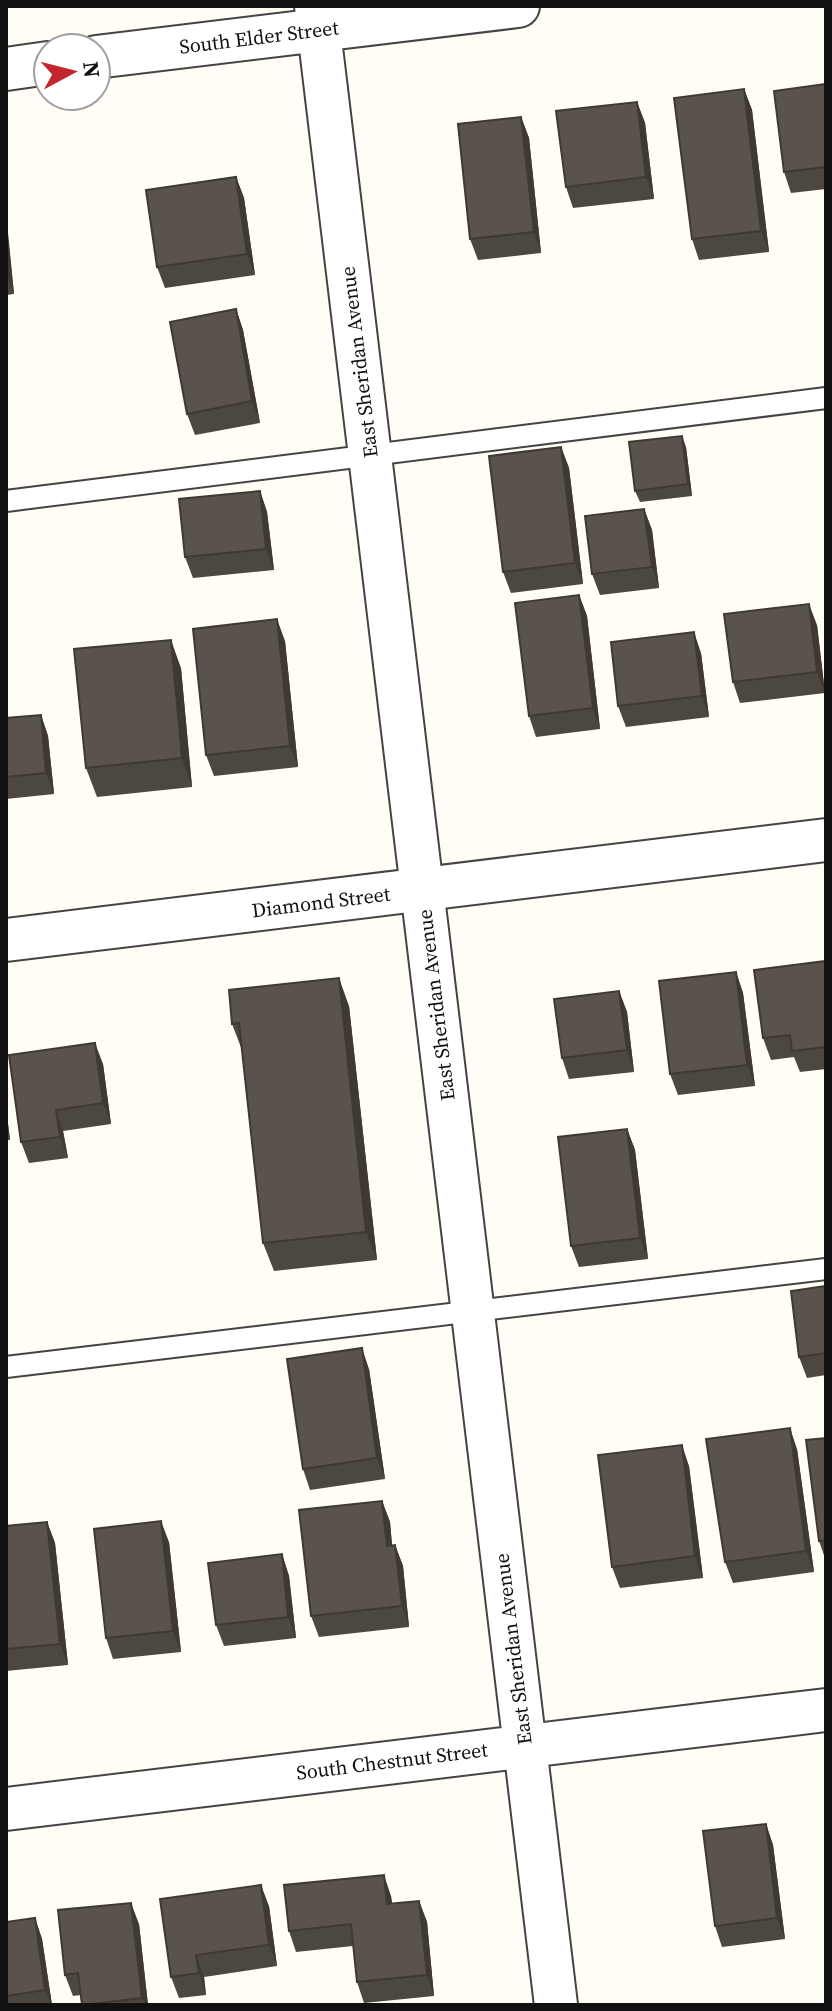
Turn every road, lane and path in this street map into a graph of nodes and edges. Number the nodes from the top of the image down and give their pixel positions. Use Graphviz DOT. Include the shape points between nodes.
graph roads {
  1 [pos="518,6"];
  2 [pos="318,18"];
  3 [pos="112,54"];
  4 [pos="32,65"];
  5 [pos="6,69"];
  6 [pos="826,398"];
  7 [pos="370,457"];
  8 [pos="6,501"];
  9 [pos="826,840"];
  10 [pos="422,889"];
  11 [pos="6,940"];
  12 [pos="826,1269"];
  13 [pos="473,1309"];
  14 [pos="6,1367"];
  15 [pos="826,1710"];
  16 [pos="525,1745"];
  17 [pos="6,1809"];
  18 [pos="556,2005"];
  1 -- 2 [label="street, South Elder Street"];
  2 -- 3 [label="street, South Elder Street"];
  2 -- 7 [label="street, East Sheridan Avenue"];
  4 -- 5 [label="street"];
  6 -- 7 [label="lane"];
  7 -- 8 [label="lane"];
  7 -- 10 [label="street, East Sheridan Avenue"];
  9 -- 10 [label="street, Diamond Street"];
  10 -- 11 [label="street, Diamond Street"];
  10 -- 13 [label="street, East Sheridan Avenue"];
  12 -- 13 [label="lane"];
  13 -- 14 [label="lane"];
  13 -- 16 [label="street, East Sheridan Avenue"];
  15 -- 16 [label="street, South Chestnut Street"];
  16 -- 17 [label="street, South Chestnut Street"];
  16 -- 18 [label="street, East Sheridan Avenue"];
}
